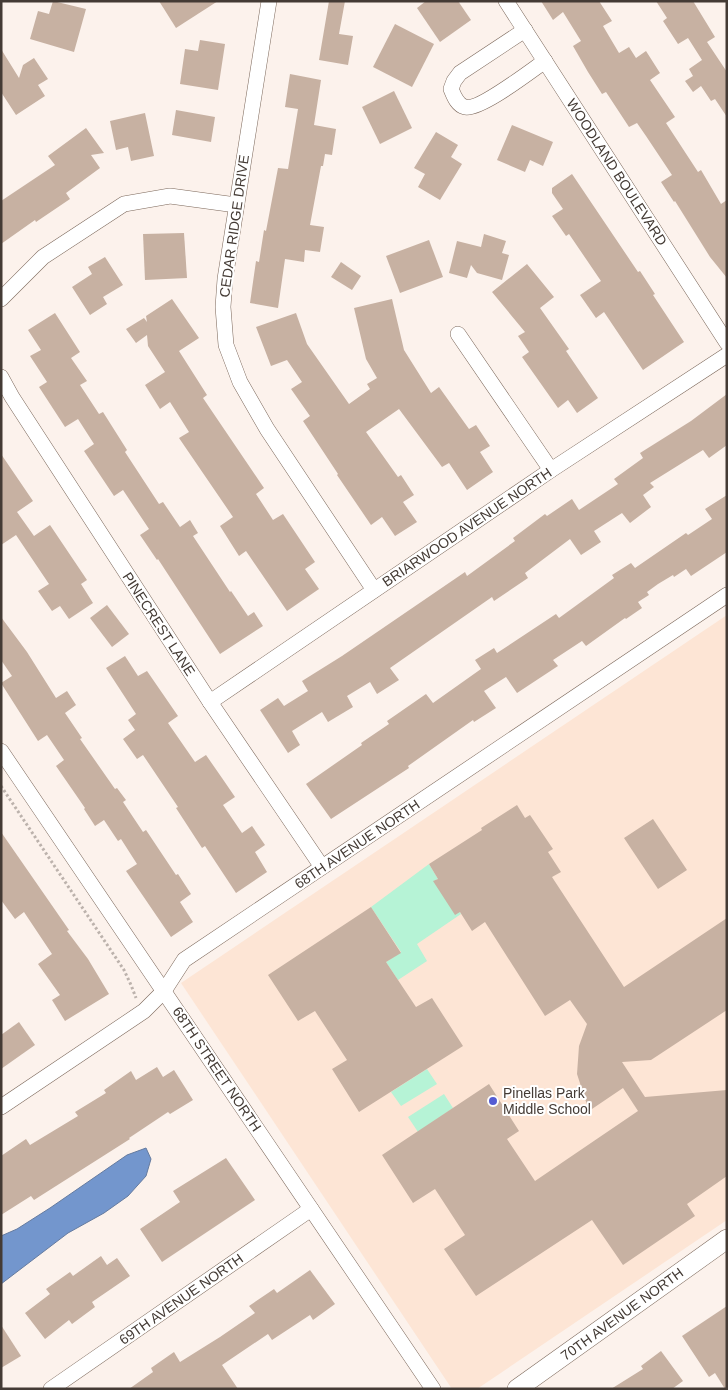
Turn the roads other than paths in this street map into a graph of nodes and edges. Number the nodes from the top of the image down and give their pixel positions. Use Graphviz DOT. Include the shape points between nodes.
graph roads {
  1 [pos="269,1"];
  2 [pos="506,1"];
  3 [pos="525,30"];
  4 [pos="545,61"];
  5 [pos="236,205"];
  6 [pos="1,299"];
  7 [pos="458,334"];
  8 [pos="727,343"];
  9 [pos="727,354"];
  10 [pos="1,377"];
  11 [pos="551,470"];
  12 [pos="374,590"];
  13 [pos="727,595"];
  14 [pos="210,702"];
  15 [pos="1,751"];
  16 [pos="322,867"];
  17 [pos="164,991"];
  18 [pos="1,1108"];
  19 [pos="311,1209"];
  20 [pos="727,1239"];
  21 [pos="51,1389"];
  22 [pos="433,1389"];
  23 [pos="517,1389"];
  1 -- 5 [label="street, CEDAR RIDGE DRIVE"];
  2 -- 3 [label="street, WOODLAND BOULEVARD"];
  3 -- 4 [label="street, WOODLAND BOULEVARD"];
  3 -- 4 [label="street" via="460,73 451,89 459,104 466,108 488,100"];
  4 -- 8 [label="street, WOODLAND BOULEVARD"];
  5 -- 6 [label="street" via="170,196 124,204 44,257"];
  5 -- 12 [label="street, CEDAR RIDGE DRIVE" via="224,279 226,345 240,382 266,429"];
  7 -- 11 [label="street"];
  9 -- 11 [label="street, BRIARWOOD AVENUE NORTH"];
  10 -- 14 [label="street, PINECREST LANE"];
  11 -- 12 [label="street, BRIARWOOD AVENUE NORTH"];
  12 -- 14 [label="street, BRIARWOOD AVENUE NORTH"];
  13 -- 16 [label="street, 68TH AVENUE NORTH"];
  14 -- 16 [label="street, PINECREST LANE"];
  15 -- 17 [label="street, 68TH STREET NORTH"];
  16 -- 17 [label="street, 68TH AVENUE NORTH" via="184,960"];
  17 -- 18 [label="street, 68TH AVENUE NORTH" via="144,1011"];
  17 -- 19 [label="street, 68TH STREET NORTH"];
  19 -- 21 [label="street, 69TH AVENUE NORTH"];
  19 -- 22 [label="street, 68TH STREET NORTH"];
  20 -- 23 [label="street, 70TH AVENUE NORTH"];
}
